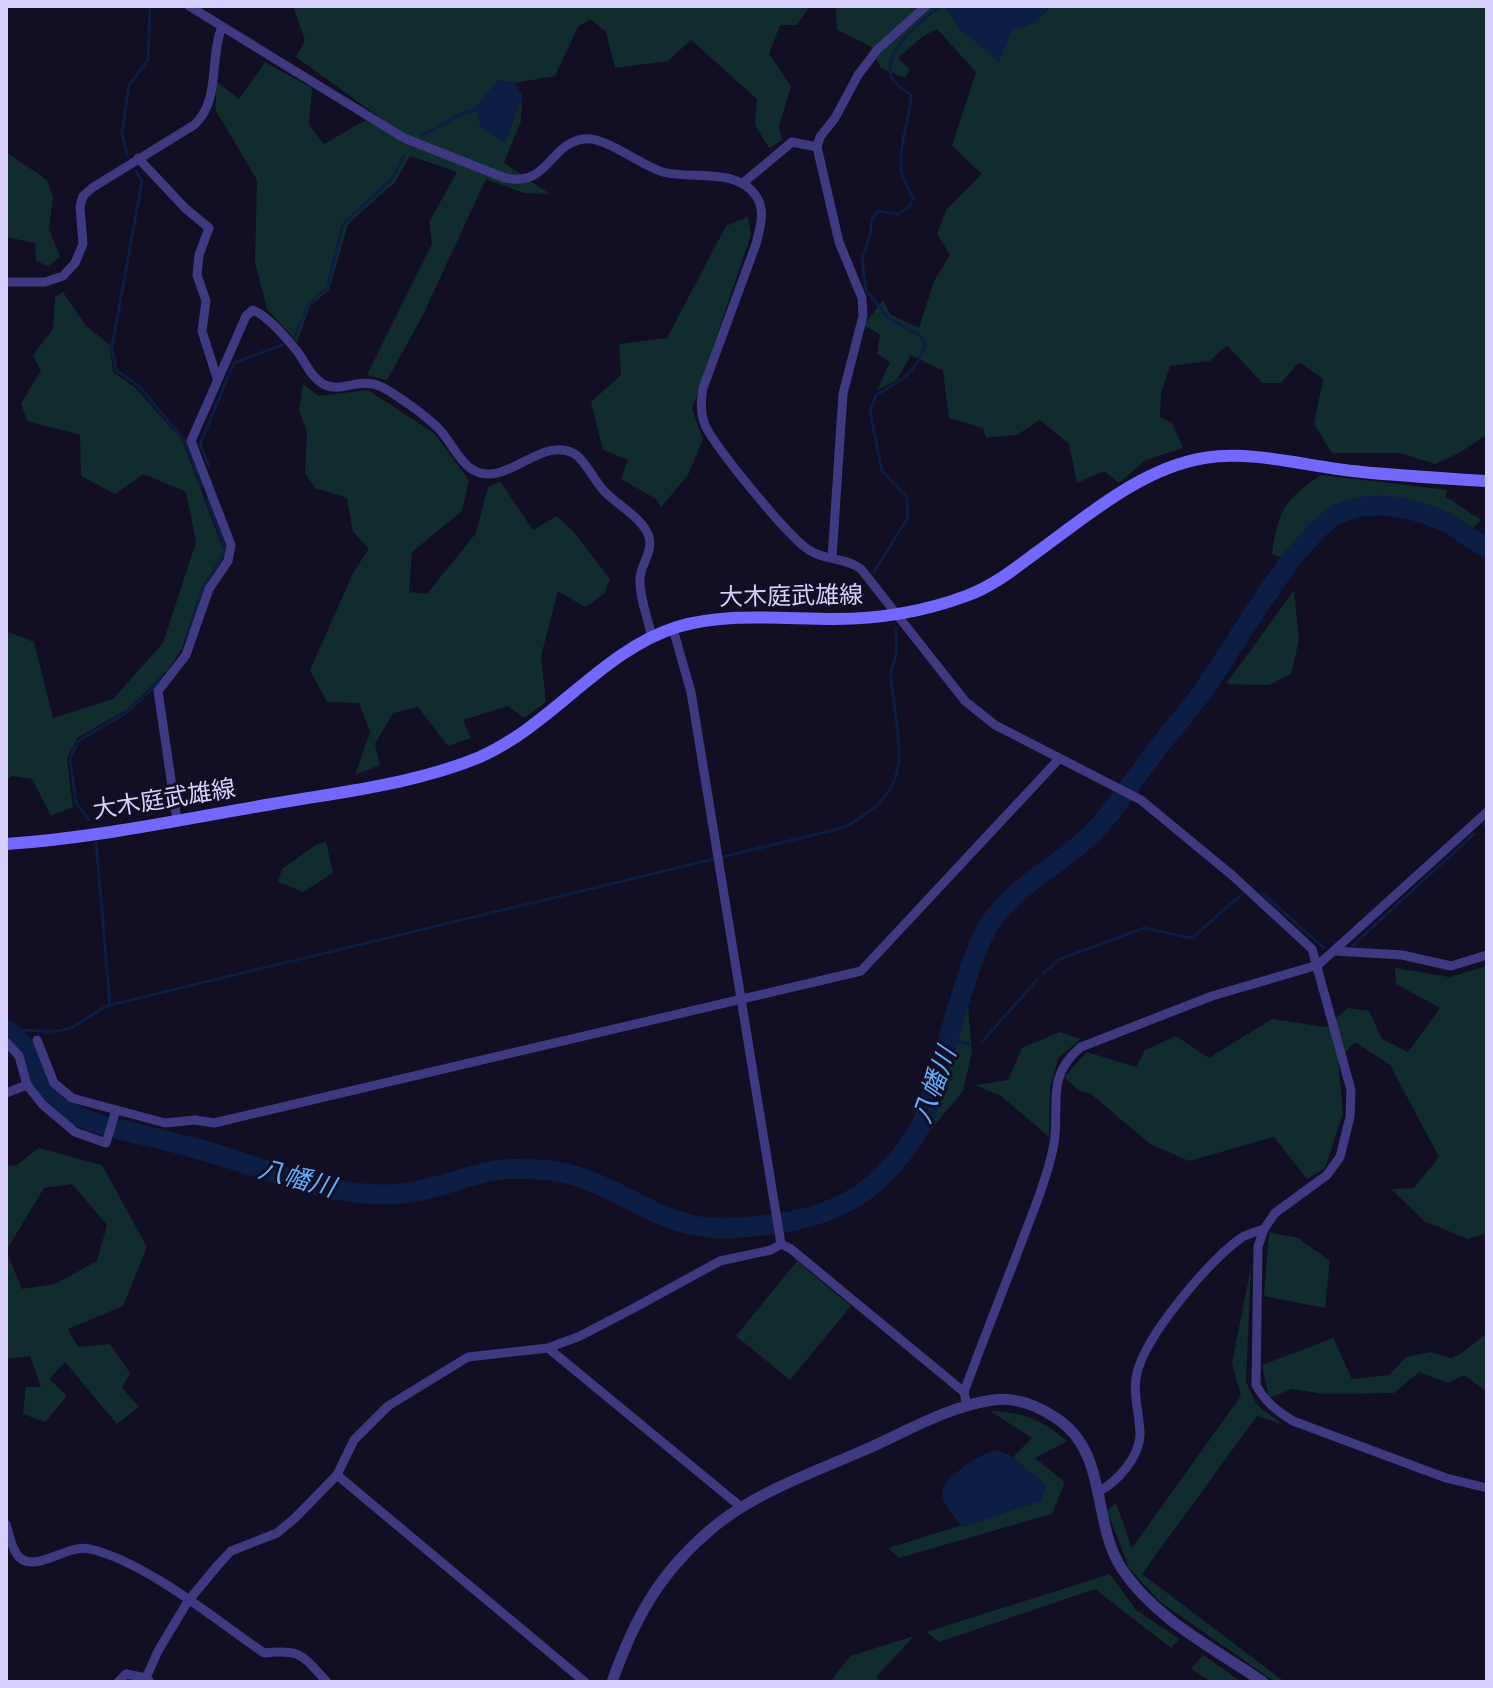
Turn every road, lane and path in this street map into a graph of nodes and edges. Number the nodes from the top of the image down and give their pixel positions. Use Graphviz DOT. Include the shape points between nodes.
graph roads {
  1 [pos="189,6"];
  2 [pos="926,6"];
  3 [pos="222,27"];
  4 [pos="817,147"];
  5 [pos="138,158"];
  6 [pos="743,183"];
  7 [pos="6,282"];
  8 [pos="217,378"];
  9 [pos="1487,481"];
  10 [pos="832,558"];
  11 [pos="898,615"];
  12 [pos="673,629"];
  13 [pos="652,637"];
  14 [pos="1059,759"];
  15 [pos="1487,812"];
  16 [pos="177,820"];
  17 [pos="6,844"];
  18 [pos="1334,951"];
  19 [pos="1487,955"];
  20 [pos="1318,965"];
  21 [pos="742,1000"];
  22 [pos="37,1040"];
  23 [pos="7,1043"];
  24 [pos="27,1085"];
  25 [pos="6,1093"];
  26 [pos="116,1110"];
  27 [pos="1264,1229"];
  28 [pos="780,1241"];
  29 [pos="548,1348"];
  30 [pos="964,1392"];
  31 [pos="967,1406"];
  32 [pos="337,1475"];
  33 [pos="1487,1488"];
  34 [pos="1098,1492"];
  35 [pos="741,1507"];
  36 [pos="6,1524"];
  37 [pos="188,1601"];
  38 [pos="148,1680"];
  39 [pos="118,1682"];
  40 [pos="327,1682"];
  41 [pos="585,1682"];
  42 [pos="612,1682"];
  43 [pos="1263,1682"];
  1 -- 3 [label="street"];
  2 -- 4 [label="street" via="877,50"];
  3 -- 5 [label="street" via="205,115"];
  3 -- 6 [label="street" via="404,138 505,178 534,177 571,142 588,138 660,171"];
  4 -- 6 [label="street" via="792,142"];
  4 -- 10 [label="street" via="863,316 843,394"];
  5 -- 7 [label="street" via="83,196 83,244 63,276 45,282"];
  5 -- 8 [label="street" via="209,228 197,275 206,301 202,331"];
  6 -- 10 [label="street" via="756,195 762,219 703,388 702,415 716,445 797,541"];
  8 -- 13 [label="street" via="253,310 262,313 325,385 364,382 382,388 439,428 469,468 498,473 545,451 563,449 577,455 602,489 645,527 650,539 640,589"];
  8 -- 16 [label="street" via="191,441 231,545 228,561 209,589 186,655 158,691"];
  9 -- 11 [label="main road, 大木庭武雄線" via="1243,457 1196,460 1162,470 1127,490 972,594"];
  10 -- 11 [label="street" via="861,569"];
  11 -- 12 [label="main road, 大木庭武雄線" via="712,618"];
  11 -- 14 [label="street" via="980,715"];
  12 -- 13 [label="main road, 大木庭武雄線"];
  12 -- 21 [label="street" via="691,692"];
  13 -- 16 [label="main road, 大木庭武雄線" via="534,725 481,756 361,788"];
  14 -- 20 [label="street" via="1141,800 1312,949"];
  14 -- 21 [label="street" via="861,971"];
  15 -- 18 [label="street"];
  16 -- 17 [label="main road, 大木庭武雄線"];
  18 -- 19 [label="street" via="1402,955 1451,966"];
  18 -- 20 [label="street"];
  20 -- 27 [label="street" via="1351,1090 1350,1117 1340,1157 1327,1175 1275,1213"];
  20 -- 30 [label="street" via="1212,996 1081,1047 1067,1058 1055,1088 1056,1131 1044,1183"];
  21 -- 26 [label="street" via="214,1123 165,1123"];
  21 -- 28 [label="street"];
  22 -- 26 [label="street" via="54,1083 72,1098"];
  23 -- 24 [label="street" via="19,1056"];
  24 -- 25 [label="street"];
  24 -- 26 [label="street" via="75,1132 106,1143"];
  27 -- 33 [label="street" via="1258,1247 1255,1370 1263,1397 1293,1421"];
  27 -- 34 [label="street" via="1243,1236 1216,1260 1162,1324 1137,1373 1137,1448 1123,1472"];
  28 -- 29 [label="street" via="771,1250 720,1261"];
  28 -- 30 [label="street"];
  29 -- 32 [label="street" via="468,1357 388,1406 354,1440"];
  29 -- 35 [label="street"];
  30 -- 31 [label="street"];
  31 -- 34 [label="street" via="1016,1400 1058,1419 1091,1459"];
  31 -- 35 [label="street"];
  32 -- 37 [label="street" via="277,1533 231,1551"];
  32 -- 41 [label="street"];
  34 -- 43 [label="street" via="1120,1566 1139,1592"];
  35 -- 42 [label="street" via="708,1532 651,1594 628,1636"];
  36 -- 37 [label="street" via="17,1555 25,1561 36,1563 78,1547 93,1550 161,1581"];
  37 -- 38 [label="street" via="158,1651"];
  37 -- 40 [label="street" via="264,1653 291,1650 302,1656"];
  38 -- 39 [label="street" via="126,1674"];
}
